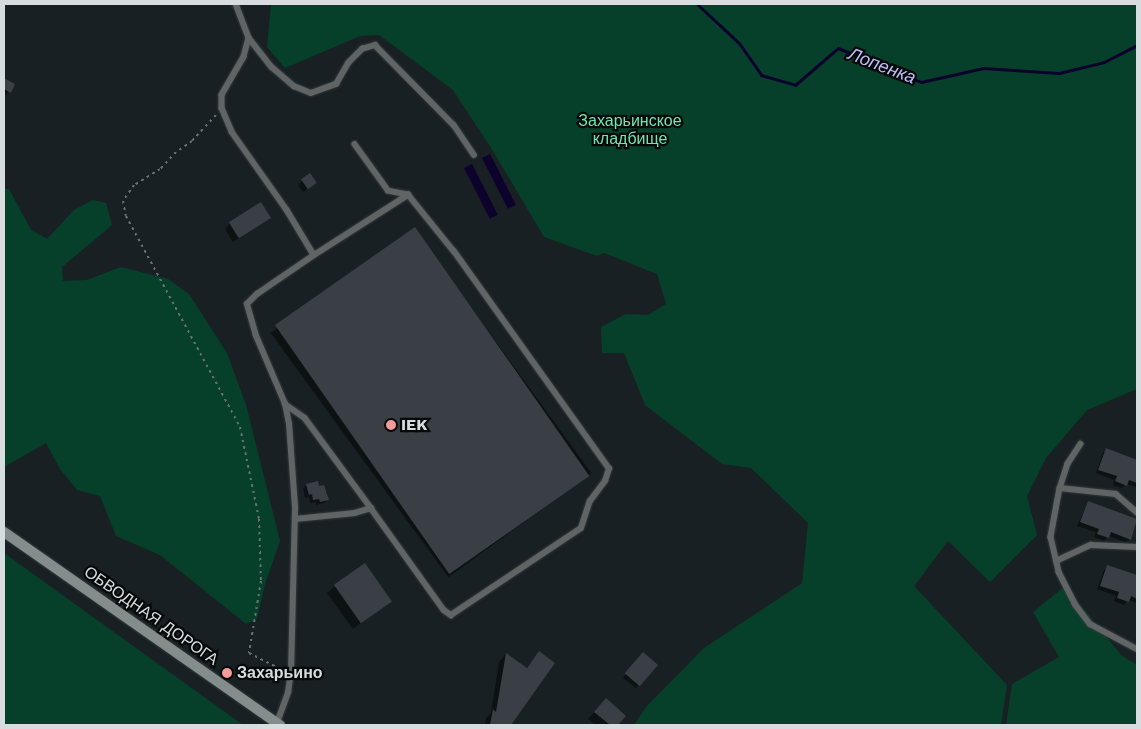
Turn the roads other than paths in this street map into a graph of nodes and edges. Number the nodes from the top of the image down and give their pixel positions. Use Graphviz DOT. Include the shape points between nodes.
graph roads {
  1 [pos="236,4"];
  2 [pos="249,38"];
  3 [pos="355,145"];
  4 [pos="474,155"];
  5 [pos="408,195"];
  6 [pos="314,255"];
  7 [pos="285,404"];
  8 [pos="1081,444"];
  9 [pos="1060,488"];
  10 [pos="370,508"];
  11 [pos="1137,512"];
  12 [pos="295,519"];
  13 [pos="4,532"];
  14 [pos="1137,547"];
  15 [pos="1056,561"];
  16 [pos="1137,649"];
  17 [pos="278,724"];
  1 -- 2 [label="lane"];
  2 -- 4 [label="lane" via="294,86 311,93 336,84 348,63 362,49 375,45 454,125"];
  2 -- 6 [label="lane" via="244,57 222,95 222,108 232,132 288,210"];
  3 -- 5 [label="lane" via="388,191"];
  5 -- 6 [label="lane"];
  5 -- 10 [label="lane" via="454,252 609,469 605,481 590,501 581,528 451,615 444,610"];
  6 -- 7 [label="lane" via="247,304 256,336"];
  7 -- 10 [label="lane" via="305,418"];
  7 -- 12 [label="lane" via="290,424"];
  8 -- 9 [label="lane" via="1068,464"];
  9 -- 11 [label="lane" via="1116,494"];
  9 -- 15 [label="lane" via="1051,537"];
  10 -- 12 [label="lane" via="355,513"];
  12 -- 17 [label="lane" via="291,674"];
  13 -- 17 [label="main road, ОБВОДНАЯ ДОРОГА"];
  14 -- 15 [label="lane" via="1090,545"];
  15 -- 16 [label="lane" via="1075,604 1090,624"];
}
